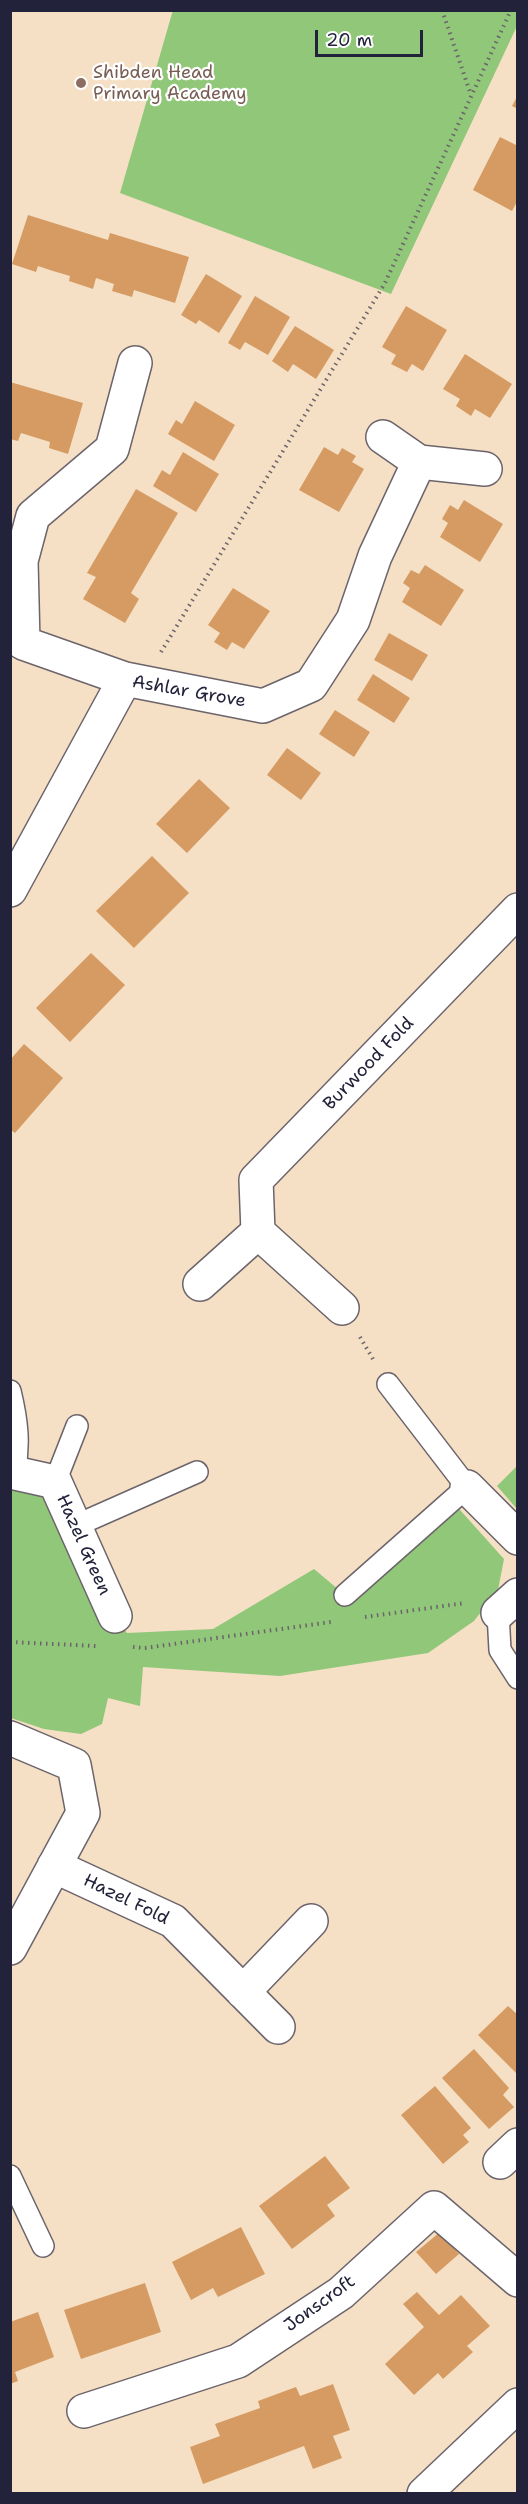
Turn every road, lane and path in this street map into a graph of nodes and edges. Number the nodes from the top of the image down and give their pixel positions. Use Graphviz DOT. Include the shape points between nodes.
graph roads {
  1 [pos="442,10"];
  2 [pos="511,10"];
  3 [pos="471,96"];
  4 [pos="135,363"];
  5 [pos="383,437"];
  6 [pos="419,462"];
  7 [pos="485,469"];
  8 [pos="22,511"];
  9 [pos="16,636"];
  10 [pos="134,681"];
  11 [pos="10,890"];
  12 [pos="518,910"];
  13 [pos="258,1232"];
  14 [pos="200,1284"];
  15 [pos="342,1308"];
  16 [pos="388,1384"];
  17 [pos="10,1391"];
  18 [pos="77,1426"];
  19 [pos="197,1472"];
  20 [pos="12,1473"];
  21 [pos="55,1482"];
  22 [pos="468,1487"];
  23 [pos="75,1526"];
  24 [pos="518,1538"];
  25 [pos="345,1595"];
  26 [pos="496,1603"];
  27 [pos="356,1618"];
  28 [pos="332,1622"];
  29 [pos="119,1632"];
  30 [pos="10,1642"];
  31 [pos="100,1646"];
  32 [pos="518,1678"];
  33 [pos="10,1738"];
  34 [pos="54,1866"];
  35 [pos="311,1921"];
  36 [pos="10,1948"];
  37 [pos="243,1992"];
  38 [pos="278,2027"];
  39 [pos="10,2176"];
  40 [pos="43,2246"];
  41 [pos="518,2280"];
  42 [pos="518,2405"];
  43 [pos="84,2411"];
  44 [pos="424,2493"];
  1 -- 3 [label="path"];
  2 -- 3 [label="path"];
  3 -- 10 [label="path" via="385,283"];
  4 -- 8 [label="street" via="112,448"];
  5 -- 6 [label="street"];
  6 -- 7 [label="street"];
  6 -- 10 [label="street, Ashlar Grove" via="375,556 353,620 311,684 263,706"];
  8 -- 9 [label="street"];
  9 -- 10 [label="street" via="23,643"];
  10 -- 11 [label="street, Ashlar Grove"];
  12 -- 13 [label="street, Burwood Fold" via="256,1180"];
  13 -- 14 [label="street"];
  13 -- 15 [label="street"];
  15 -- 16 [label="path"];
  16 -- 22 [label="lane"];
  17 -- 20 [label="lane" via="18,1423 19,1450"];
  18 -- 21 [label="lane"];
  19 -- 23 [label="lane"];
  20 -- 21 [label="street, Hazel Green"];
  21 -- 23 [label="street, Hazel Green"];
  22 -- 24 [label="street"];
  22 -- 25 [label="lane"];
  23 -- 29 [label="street, Hazel Green"];
  26 -- 27 [label="path"];
  26 -- 32 [label="lane" via="500,1650"];
  28 -- 29 [label="path" via="146,1648"];
  30 -- 31 [label="path"];
  33 -- 34 [label="street" via="75,1765 83,1813"];
  34 -- 36 [label="street"];
  34 -- 37 [label="street, Hazel Fold" via="173,1921"];
  35 -- 37 [label="street"];
  37 -- 38 [label="street, Hazel Fold"];
  39 -- 40 [label="lane"];
  41 -- 43 [label="street, Jonscroft" via="434,2208 340,2293 238,2361"];
  42 -- 44 [label="street"];
}
